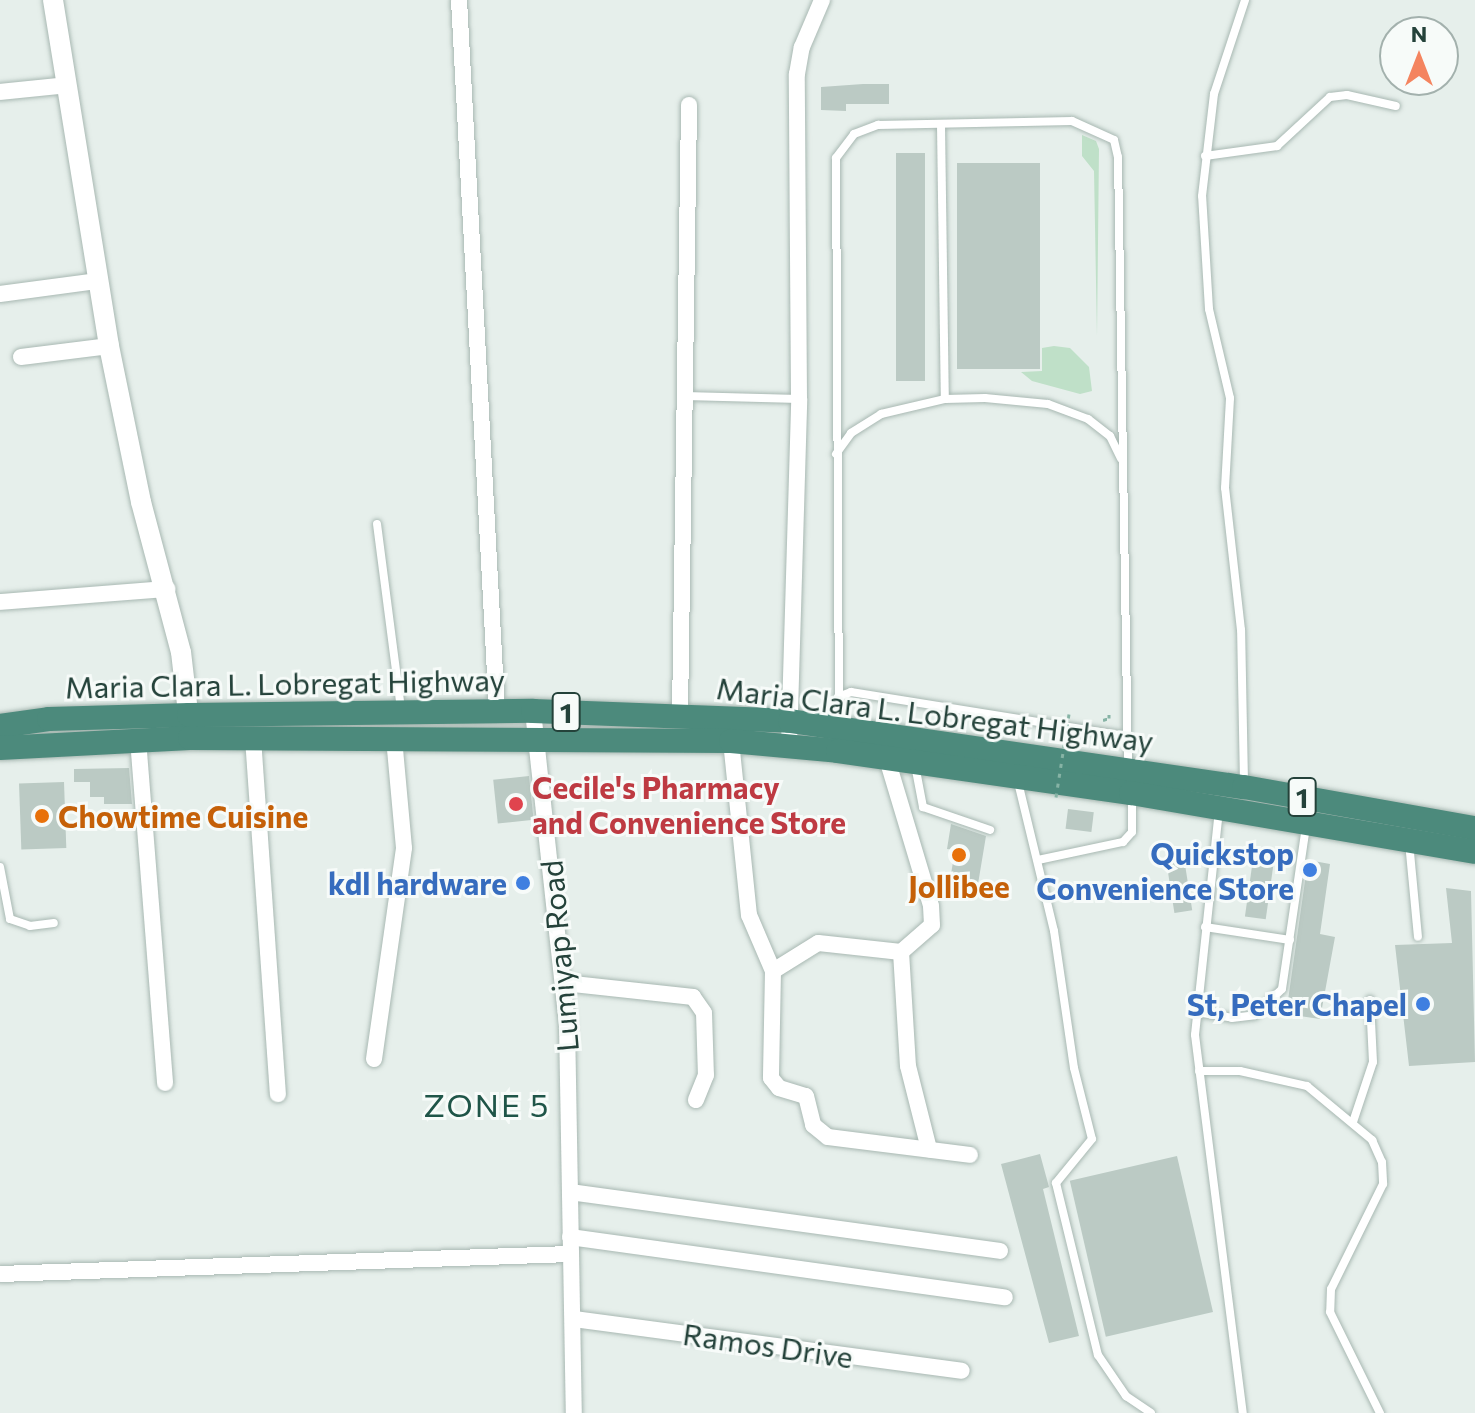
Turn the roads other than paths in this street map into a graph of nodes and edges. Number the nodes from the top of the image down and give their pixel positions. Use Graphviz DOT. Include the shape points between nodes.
graph roads {
  1 [pos="53,0"];
  2 [pos="459,0"];
  3 [pos="822,0"];
  4 [pos="1245,0"];
  5 [pos="68,85"];
  6 [pos="0,92"];
  7 [pos="689,105"];
  8 [pos="1396,106"];
  9 [pos="941,125"];
  10 [pos="1205,156"];
  11 [pos="98,281"];
  12 [pos="0,294"];
  13 [pos="109,346"];
  14 [pos="21,357"];
  15 [pos="684,396"];
  16 [pos="799,399"];
  17 [pos="945,399"];
  18 [pos="836,454"];
  19 [pos="1122,461"];
  20 [pos="377,524"];
  21 [pos="167,589"];
  22 [pos="0,602"];
  23 [pos="838,697"];
  24 [pos="533,711"];
  25 [pos="497,712"];
  26 [pos="401,713"];
  27 [pos="680,714"];
  28 [pos="0,726"];
  29 [pos="190,726"];
  30 [pos="790,733"];
  31 [pos="1127,736"];
  32 [pos="253,738"];
  33 [pos="138,739"];
  34 [pos="394,739"];
  35 [pos="839,739"];
  36 [pos="536,740"];
  37 [pos="731,741"];
  38 [pos="0,748"];
  39 [pos="887,759"];
  40 [pos="915,763"];
  41 [pos="1017,778"];
  42 [pos="1130,781"];
  43 [pos="1244,787"];
  44 [pos="1219,810"];
  45 [pos="1306,825"];
  46 [pos="1475,828"];
  47 [pos="990,830"];
  48 [pos="1409,841"];
  49 [pos="1475,852"];
  50 [pos="1038,860"];
  51 [pos="0,867"];
  52 [pos="54,923"];
  53 [pos="1205,927"];
  54 [pos="1418,937"];
  55 [pos="1290,940"];
  56 [pos="901,952"];
  57 [pos="773,971"];
  58 [pos="564,983"];
  59 [pos="1370,1000"];
  60 [pos="1196,1012"];
  61 [pos="374,1059"];
  62 [pos="1199,1071"];
  63 [pos="165,1083"];
  64 [pos="278,1094"];
  65 [pos="696,1100"];
  66 [pos="1353,1122"];
  67 [pos="929,1149"];
  68 [pos="970,1155"];
  69 [pos="570,1192"];
  70 [pos="570,1246"];
  71 [pos="1000,1251"];
  72 [pos="0,1274"];
  73 [pos="1005,1297"];
  74 [pos="574,1319"];
  75 [pos="962,1371"];
  76 [pos="574,1413"];
  77 [pos="1151,1413"];
  78 [pos="1243,1413"];
  79 [pos="1380,1413"];
  1 -- 5 [label="street"];
  2 -- 25 [label="street"];
  3 -- 16 [label="street" via="797,74"];
  4 -- 10 [label="lane" via="1214,94"];
  5 -- 6 [label="street"];
  5 -- 11 [label="street"];
  7 -- 15 [label="street"];
  8 -- 10 [label="lane" via="1347,95 1330,97 1277,146"];
  9 -- 17 [label="lane"];
  9 -- 18 [label="lane" via="878,125 854,134 836,158"];
  9 -- 19 [label="lane" via="1072,121 1114,140"];
  10 -- 43 [label="lane" via="1209,309 1230,398 1225,488 1241,630"];
  11 -- 12 [label="street"];
  11 -- 13 [label="street"];
  13 -- 14 [label="street"];
  13 -- 21 [label="street" via="141,502"];
  15 -- 16 [label="lane"];
  15 -- 27 [label="street"];
  16 -- 30 [label="street"];
  17 -- 18 [label="lane" via="881,414 851,433"];
  17 -- 19 [label="lane" via="1048,404 1088,419 1110,436"];
  18 -- 23 [label="lane"];
  19 -- 31 [label="lane"];
  20 -- 26 [label="lane"];
  21 -- 22 [label="street"];
  21 -- 29 [label="street"];
  23 -- 31 [label="lane" via="851,692"];
  23 -- 35 [label="lane"];
  24 -- 25 [label="highway, Maria Clara L. Lobregat Highway / 1"];
  24 -- 27 [label="highway, Maria Clara L. Lobregat Highway / 1"];
  24 -- 36 [label="street, Lumiyap Road"];
  25 -- 26 [label="highway, Maria Clara L. Lobregat Highway / 1"];
  26 -- 29 [label="highway, Maria Clara L. Lobregat Highway / 1"];
  27 -- 30 [label="highway, Maria Clara L. Lobregat Highway / 1"];
  28 -- 29 [label="highway, Maria Clara L. Lobregat Highway / 1" via="49,719"];
  29 -- 32 [label="highway, Maria Clara L. Lobregat Highway / 1"];
  29 -- 33 [label="highway, Maria Clara L. Lobregat Highway / 1"];
  30 -- 35 [label="highway, Maria Clara L. Lobregat Highway / 1"];
  30 -- 37 [label="highway, Maria Clara L. Lobregat Highway / 1"];
  31 -- 42 [label="lane"];
  32 -- 34 [label="highway, Maria Clara L. Lobregat Highway / 1"];
  32 -- 64 [label="street"];
  33 -- 38 [label="highway, Maria Clara L. Lobregat Highway / 1"];
  33 -- 63 [label="street"];
  34 -- 36 [label="highway, Maria Clara L. Lobregat Highway / 1"];
  34 -- 61 [label="street" via="404,848"];
  35 -- 39 [label="highway, Maria Clara L. Lobregat Highway / 1"];
  35 -- 42 [label="highway, Maria Clara L. Lobregat Highway / 1"];
  36 -- 37 [label="highway, Maria Clara L. Lobregat Highway / 1"];
  36 -- 58 [label="street, Lumiyap Road"];
  37 -- 57 [label="street" via="749,915"];
  39 -- 40 [label="highway, Maria Clara L. Lobregat Highway / 1"];
  39 -- 56 [label="street" via="933,917 928,931"];
  40 -- 41 [label="highway, Maria Clara L. Lobregat Highway / 1"];
  40 -- 47 [label="lane" via="923,807"];
  41 -- 42 [label="highway, Maria Clara L. Lobregat Highway / 1"];
  41 -- 50 [label="lane"];
  42 -- 43 [label="highway, Maria Clara L. Lobregat Highway / 1"];
  42 -- 44 [label="highway, Maria Clara L. Lobregat Highway / 1"];
  42 -- 50 [label="lane" via="1132,832 1123,842"];
  43 -- 46 [label="highway, Maria Clara L. Lobregat Highway / 1"];
  44 -- 45 [label="highway, Maria Clara L. Lobregat Highway / 1"];
  44 -- 53 [label="lane"];
  45 -- 48 [label="highway, Maria Clara L. Lobregat Highway / 1"];
  45 -- 55 [label="lane"];
  48 -- 49 [label="highway, Maria Clara L. Lobregat Highway / 1"];
  48 -- 54 [label="lane"];
  50 -- 77 [label="lane" via="1062,966 1074,1068 1092,1139 1056,1183 1098,1355 1126,1396"];
  51 -- 52 [label="lane" via="10,919 30,926"];
  53 -- 55 [label="lane"];
  53 -- 60 [label="lane"];
  55 -- 60 [label="lane" via="1282,989 1268,1007 1232,1018"];
  56 -- 57 [label="street" via="818,943"];
  56 -- 67 [label="street" via="908,1066"];
  57 -- 67 [label="street" via="769,1068 774,1084 806,1096 813,1125 828,1137"];
  58 -- 65 [label="street" via="693,997 704,1013 706,1061"];
  58 -- 69 [label="street, Lumiyap Road"];
  59 -- 66 [label="lane" via="1373,1062"];
  60 -- 62 [label="lane"];
  62 -- 66 [label="lane" via="1240,1071 1307,1086"];
  62 -- 78 [label="lane"];
  66 -- 79 [label="lane" via="1372,1140 1382,1162 1383,1184 1335,1278 1330,1312"];
  67 -- 68 [label="street"];
  69 -- 70 [label="street, Lumiyap Road"];
  69 -- 71 [label="street"];
  70 -- 72 [label="street"];
  70 -- 73 [label="street"];
  70 -- 74 [label="street, Lumiyap Road"];
  74 -- 75 [label="street, Ramos Drive"];
  74 -- 76 [label="street, Lumiyap Road"];
}
